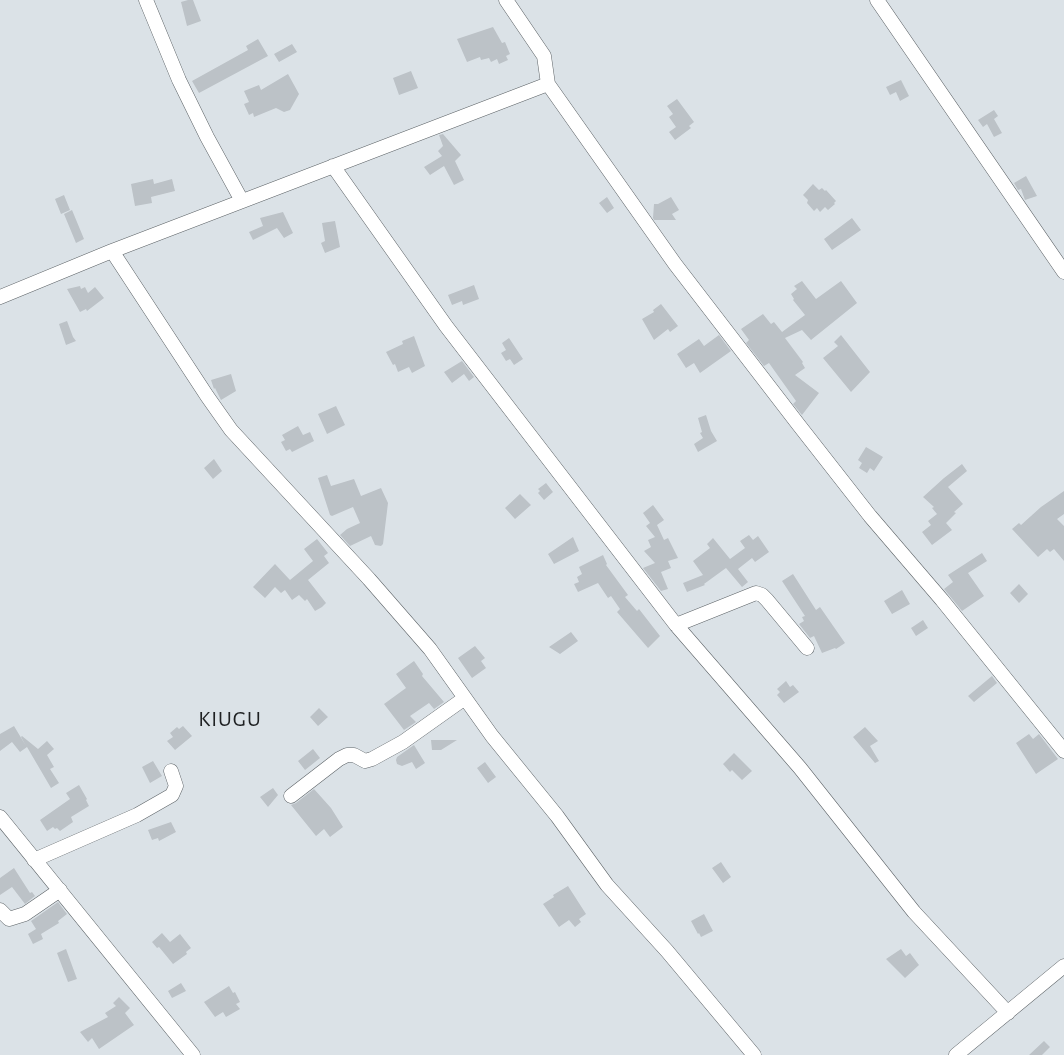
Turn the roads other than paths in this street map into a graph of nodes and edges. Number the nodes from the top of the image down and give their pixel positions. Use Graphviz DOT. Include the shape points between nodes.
graph roads {
  1 [pos="146,0"];
  2 [pos="506,0"];
  3 [pos="877,0"];
  4 [pos="548,84"];
  5 [pos="333,166"];
  6 [pos="242,201"];
  7 [pos="112,251"];
  8 [pos="1064,272"];
  9 [pos="0,297"];
  10 [pos="676,625"];
  11 [pos="807,648"];
  12 [pos="465,698"];
  13 [pos="1064,751"];
  14 [pos="171,772"];
  15 [pos="291,796"];
  16 [pos="0,817"];
  17 [pos="34,860"];
  18 [pos="60,890"];
  19 [pos="0,910"];
  20 [pos="1064,966"];
  21 [pos="1008,1014"];
  22 [pos="193,1055"];
  23 [pos="754,1055"];
  24 [pos="956,1055"];
  1 -- 6 [label="street" via="179,80"];
  2 -- 4 [label="street" via="544,56"];
  3 -- 8 [label="street"];
  4 -- 5 [label="street"];
  4 -- 13 [label="street" via="675,264 798,424"];
  5 -- 6 [label="street"];
  5 -- 10 [label="street" via="446,326"];
  6 -- 7 [label="street"];
  7 -- 9 [label="street"];
  7 -- 12 [label="street" via="232,430 424,642"];
  10 -- 11 [label="street" via="756,593 767,600"];
  10 -- 21 [label="street" via="800,768 914,912"];
  12 -- 15 [label="street" via="372,759 365,761 354,755 338,759"];
  12 -- 23 [label="street" via="558,816 607,885"];
  14 -- 17 [label="street" via="176,786 172,795 137,815"];
  16 -- 17 [label="street"];
  17 -- 18 [label="street"];
  18 -- 19 [label="street" via="24,914 9,919"];
  18 -- 22 [label="street"];
  20 -- 21 [label="street"];
  21 -- 24 [label="street"];
}
